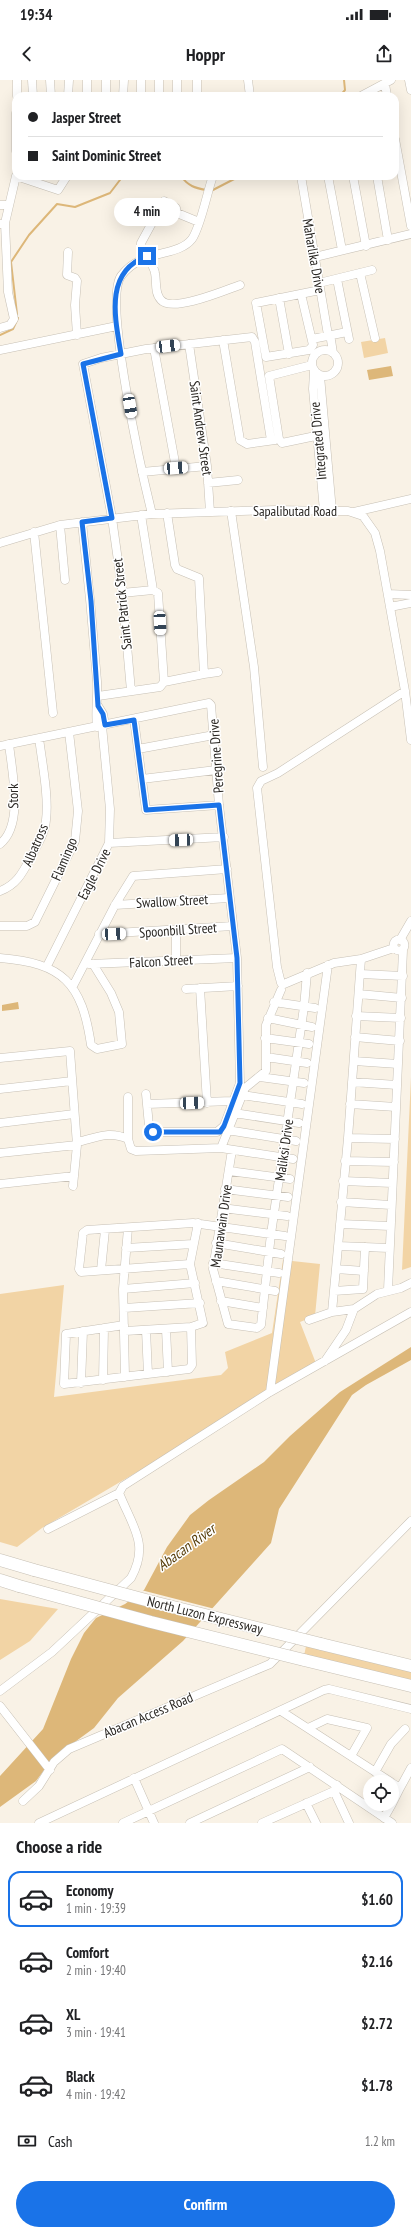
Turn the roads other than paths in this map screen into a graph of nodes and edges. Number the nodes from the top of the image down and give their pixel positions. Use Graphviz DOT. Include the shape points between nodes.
graph roads {
  1 [pos="17,80"];
  2 [pos="32,80"];
  3 [pos="50,80"];
  4 [pos="69,80"];
  5 [pos="87,80"];
  6 [pos="106,80"];
  7 [pos="124,80"];
  8 [pos="141,80"];
  9 [pos="159,80"];
  10 [pos="178,80"];
  11 [pos="197,80"];
  12 [pos="248,80"];
  13 [pos="409,80"];
  14 [pos="388,82"];
  15 [pos="411,90"];
  16 [pos="17,92"];
  17 [pos="33,92"];
  18 [pos="51,92"];
  19 [pos="68,92"];
  20 [pos="87,92"];
  21 [pos="106,92"];
  22 [pos="123,92"];
  23 [pos="141,92"];
  24 [pos="159,92"];
  25 [pos="177,92"];
  26 [pos="197,92"];
  27 [pos="250,92"];
  28 [pos="369,92"];
  29 [pos="387,92"];
  30 [pos="399,161"];
  31 [pos="15,180"];
  32 [pos="28,180"];
  33 [pos="64,180"];
  34 [pos="212,180"];
  35 [pos="302,180"];
  36 [pos="329,180"];
  37 [pos="354,180"];
  38 [pos="378,180"];
  39 [pos="164,201"];
  40 [pos="0,205"];
  41 [pos="9,205"];
  42 [pos="153,221"];
  43 [pos="199,222"];
  44 [pos="2,223"];
  45 [pos="411,226"];
  46 [pos="411,234"];
  47 [pos="388,240"];
  48 [pos="4,241"];
  49 [pos="366,246"];
  50 [pos="342,250"];
  51 [pos="68,252"];
  52 [pos="315,257"];
  53 [pos="144,258"];
  54 [pos="372,270"];
  55 [pos="360,273"];
  56 [pos="4,277"];
  57 [pos="337,279"];
  58 [pos="240,285"];
  59 [pos="320,286"];
  60 [pos="301,294"];
  61 [pos="279,298"];
  62 [pos="117,326"];
  63 [pos="0,328"];
  64 [pos="77,335"];
  65 [pos="375,338"];
  66 [pos="312,339"];
  67 [pos="223,340"];
  68 [pos="328,341"];
  69 [pos="189,344"];
  70 [pos="154,348"];
  71 [pos="0,350"];
  72 [pos="121,354"];
  73 [pos="289,354"];
  74 [pos="315,371"];
  75 [pos="321,434"];
  76 [pos="279,439"];
  77 [pos="271,440"];
  78 [pos="207,466"];
  79 [pos="176,468"];
  80 [pos="142,472"];
  81 [pos="238,480"];
  82 [pos="208,483"];
  83 [pos="411,499"];
  84 [pos="231,511"];
  85 [pos="328,511"];
  86 [pos="210,512"];
  87 [pos="354,512"];
  88 [pos="167,513"];
  89 [pos="152,514"];
  90 [pos="141,515"];
  91 [pos="112,518"];
  92 [pos="82,522"];
  93 [pos="60,525"];
  94 [pos="34,532"];
  95 [pos="0,543"];
  96 [pos="65,580"];
  97 [pos="153,590"];
  98 [pos="122,593"];
  99 [pos="388,594"];
  100 [pos="411,595"];
  101 [pos="411,603"];
  102 [pos="390,607"];
  103 [pos="218,672"];
  104 [pos="204,674"];
  105 [pos="164,682"];
  106 [pos="131,691"];
  107 [pos="405,691"];
  108 [pos="98,696"];
  109 [pos="53,712"];
  110 [pos="134,720"];
  111 [pos="102,726"];
  112 [pos="70,732"];
  113 [pos="214,735"];
  114 [pos="39,738"];
  115 [pos="411,740"];
  116 [pos="9,744"];
  117 [pos="0,746"];
  118 [pos="138,749"];
  119 [pos="263,767"];
  120 [pos="216,770"];
  121 [pos="142,779"];
  122 [pos="219,805"];
  123 [pos="224,838"];
  124 [pos="109,843"];
  125 [pos="0,844"];
  126 [pos="227,869"];
  127 [pos="0,891"];
  128 [pos="229,898"];
  129 [pos="115,905"];
  130 [pos="411,921"];
  131 [pos="0,926"];
  132 [pos="233,926"];
  133 [pos="176,931"];
  134 [pos="99,934"];
  135 [pos="398,949"];
  136 [pos="0,958"];
  137 [pos="237,958"];
  138 [pos="361,958"];
  139 [pos="176,959"];
  140 [pos="89,964"];
  141 [pos="328,965"];
  142 [pos="47,966"];
  143 [pos="307,973"];
  144 [pos="360,974"];
  145 [pos="403,976"];
  146 [pos="73,986"];
  147 [pos="238,986"];
  148 [pos="186,988"];
  149 [pos="200,988"];
  150 [pos="281,990"];
  151 [pos="359,994"];
  152 [pos="402,998"];
  153 [pos="274,1002"];
  154 [pos="304,1007"];
  155 [pos="315,1008"];
  156 [pos="356,1016"];
  157 [pos="268,1018"];
  158 [pos="400,1018"];
  159 [pos="301,1024"];
  160 [pos="312,1027"];
  161 [pos="355,1037"];
  162 [pos="265,1038"];
  163 [pos="400,1041"];
  164 [pos="299,1043"];
  165 [pos="309,1044"];
  166 [pos="266,1057"];
  167 [pos="0,1058"];
  168 [pos="297,1061"];
  169 [pos="354,1061"];
  170 [pos="307,1063"];
  171 [pos="398,1064"];
  172 [pos="260,1077"];
  173 [pos="72,1081"];
  174 [pos="294,1082"];
  175 [pos="352,1082"];
  176 [pos="304,1084"];
  177 [pos="397,1085"];
  178 [pos="0,1089"];
  179 [pos="146,1094"];
  180 [pos="242,1095"];
  181 [pos="128,1097"];
  182 [pos="232,1101"];
  183 [pos="207,1102"];
  184 [pos="291,1102"];
  185 [pos="147,1104"];
  186 [pos="302,1104"];
  187 [pos="350,1104"];
  188 [pos="396,1107"];
  189 [pos="234,1113"];
  190 [pos="74,1114"];
  191 [pos="288,1121"];
  192 [pos="0,1123"];
  193 [pos="299,1123"];
  194 [pos="227,1130"];
  195 [pos="348,1138"];
  196 [pos="395,1138"];
  197 [pos="128,1139"];
  198 [pos="286,1140"];
  199 [pos="296,1141"];
  200 [pos="77,1143"];
  201 [pos="221,1148"];
  202 [pos="232,1150"];
  203 [pos="0,1154"];
  204 [pos="283,1157"];
  205 [pos="292,1159"];
  206 [pos="345,1161"];
  207 [pos="394,1162"];
  208 [pos="229,1171"];
  209 [pos="74,1176"];
  210 [pos="280,1178"];
  211 [pos="290,1179"];
  212 [pos="343,1181"];
  213 [pos="392,1183"];
  214 [pos="0,1184"];
  215 [pos="74,1186"];
  216 [pos="225,1189"];
  217 [pos="277,1196"];
  218 [pos="288,1197"];
  219 [pos="341,1202"];
  220 [pos="391,1204"];
  221 [pos="222,1208"];
  222 [pos="274,1215"];
  223 [pos="286,1216"];
  224 [pos="198,1223"];
  225 [pos="340,1224"];
  226 [pos="218,1226"];
  227 [pos="390,1226"];
  228 [pos="128,1228"];
  229 [pos="105,1230"];
  230 [pos="271,1234"];
  231 [pos="285,1236"];
  232 [pos="216,1243"];
  233 [pos="193,1244"];
  234 [pos="338,1246"];
  235 [pos="365,1247"];
  236 [pos="126,1248"];
  237 [pos="389,1248"];
  238 [pos="269,1252"];
  239 [pos="281,1254"];
  240 [pos="213,1263"];
  241 [pos="190,1264"];
  242 [pos="124,1269"];
  243 [pos="336,1269"];
  244 [pos="101,1270"];
  245 [pos="267,1271"];
  246 [pos="364,1271"];
  247 [pos="279,1273"];
  248 [pos="216,1281"];
  249 [pos="195,1283"];
  250 [pos="411,1283"];
  251 [pos="123,1289"];
  252 [pos="265,1289"];
  253 [pos="388,1290"];
  254 [pos="275,1291"];
  255 [pos="334,1291"];
  256 [pos="221,1301"];
  257 [pos="200,1303"];
  258 [pos="124,1308"];
  259 [pos="263,1308"];
  260 [pos="354,1309"];
  261 [pos="332,1312"];
  262 [pos="411,1312"];
  263 [pos="309,1320"];
  264 [pos="191,1327"];
  265 [pos="259,1327"];
  266 [pos="104,1328"];
  267 [pos="125,1328"];
  268 [pos="166,1329"];
  269 [pos="146,1330"];
  270 [pos="83,1331"];
  271 [pos="324,1363"];
  272 [pos="168,1372"];
  273 [pos="148,1374"];
  274 [pos="125,1377"];
  275 [pos="103,1380"];
  276 [pos="81,1383"];
  277 [pos="270,1392"];
  278 [pos="119,1494"];
  279 [pos="411,1521"];
  280 [pos="48,1529"];
  281 [pos="0,1560"];
  282 [pos="0,1580"];
  283 [pos="411,1666"];
  284 [pos="411,1686"];
  285 [pos="0,1691"];
  286 [pos="0,1706"];
  287 [pos="411,1709"];
  288 [pos="281,1711"];
  289 [pos="308,1728"];
  290 [pos="405,1729"];
  291 [pos="351,1756"];
  292 [pos="310,1767"];
  293 [pos="411,1768"];
  294 [pos="49,1769"];
  295 [pos="375,1772"];
  296 [pos="380,1775"];
  297 [pos="134,1778"];
  298 [pos="335,1788"];
  299 [pos="400,1788"];
  300 [pos="23,1801"];
  301 [pos="306,1803"];
  302 [pos="149,1811"];
  303 [pos="281,1814"];
  304 [pos="388,1820"];
  305 [pos="39,1823"];
  306 [pos="123,1823"];
  307 [pos="154,1823"];
  308 [pos="190,1823"];
  309 [pos="262,1823"];
  310 [pos="284,1823"];
  311 [pos="316,1823"];
  312 [pos="349,1823"];
  1 -- 16 [label="street"];
  2 -- 17 [label="street"];
  3 -- 18 [label="street"];
  4 -- 19 [label="street"];
  5 -- 20 [label="street"];
  6 -- 21 [label="street"];
  7 -- 22 [label="street"];
  8 -- 23 [label="street"];
  9 -- 24 [label="street"];
  10 -- 25 [label="street"];
  11 -- 26 [label="street"];
  12 -- 27 [label="street"];
  13 -- 15 [label="street"];
  14 -- 28 [label="street"];
  14 -- 29 [label="street"];
  30 -- 45 [label="street"];
  31 -- 41 [label="street"];
  32 -- 33 [label="street" via="58,190"];
  34 -- 43 [label="street"];
  35 -- 52 [label="street, Maharlika Drive"];
  36 -- 50 [label="street"];
  37 -- 49 [label="street"];
  38 -- 47 [label="street"];
  39 -- 43 [label="street" via="176,208 177,213"];
  40 -- 41 [label="street"];
  41 -- 44 [label="street"];
  42 -- 53 [label="street" via="141,243"];
  43 -- 53 [label="street" via="194,235 186,244"];
  44 -- 48 [label="street"];
  46 -- 47 [label="street"];
  47 -- 49 [label="street"];
  48 -- 56 [label="street"];
  49 -- 50 [label="street"];
  50 -- 52 [label="street"];
  51 -- 64 [label="street" via="67,275 77,281"];
  52 -- 59 [label="street, Maharlika Drive"];
  53 -- 58 [label="street" via="155,274 160,300 167,304 188,302"];
  53 -- 62 [label="street" via="127,270 118,283"];
  54 -- 55 [label="street"];
  55 -- 57 [label="street"];
  55 -- 65 [label="street"];
  56 -- 63 [label="street" via="14,319 10,324"];
  57 -- 59 [label="street"];
  57 -- 68 [label="street" via="348,335"];
  59 -- 60 [label="street"];
  59 -- 68 [label="street, Maharlika Drive"];
  60 -- 61 [label="street"];
  60 -- 66 [label="street"];
  61 -- 73 [label="street"];
  61 -- 73 [label="street" via="255,305 266,358"];
  62 -- 64 [label="street"];
  62 -- 72 [label="street"];
  64 -- 71 [label="street"];
  66 -- 68 [label="street"];
  66 -- 73 [label="street" via="313,345 309,350"];
  67 -- 69 [label="street"];
  67 -- 77 [label="street" via="240,440 247,444"];
  67 -- 77 [label="street" via="249,336 254,339"];
  68 -- 74 [label="street" via="315,354"];
  68 -- 74 [label="street, Maharlika Drive" via="338,364 335,372 328,376"];
  69 -- 70 [label="street"];
  69 -- 78 [label="street, Saint Andrew Street"];
  70 -- 72 [label="street"];
  70 -- 79 [label="street"];
  72 -- 80 [label="street"];
  72 -- 91 [label="street, Saint Patrick Street" via="83,364"];
  74 -- 75 [label="street, Integrated Drive" via="313,389"];
  74 -- 76 [label="street" via="269,376"];
  75 -- 76 [label="street" via="282,443"];
  75 -- 85 [label="street, Integrated Drive"];
  76 -- 77 [label="street"];
  78 -- 79 [label="street"];
  78 -- 82 [label="street, Saint Andrew Street"];
  79 -- 80 [label="street"];
  80 -- 89 [label="street"];
  81 -- 82 [label="street"];
  82 -- 86 [label="street, Saint Andrew Street"];
  83 -- 87 [label="street"];
  84 -- 85 [label="street, Sapalibutad Road"];
  84 -- 86 [label="street, Sapalibutad Road"];
  84 -- 119 [label="street" via="253,659"];
  85 -- 87 [label="street, Sapalibutad Road"];
  86 -- 88 [label="street, Sapalibutad Road"];
  87 -- 99 [label="street, Sapalibutad Road" via="367,520 375,533"];
  88 -- 89 [label="street, Sapalibutad Road"];
  88 -- 104 [label="street" via="175,565 177,569 199,578"];
  89 -- 90 [label="street, Sapalibutad Road"];
  90 -- 91 [label="street, Sapalibutad Road"];
  90 -- 97 [label="street"];
  91 -- 92 [label="street, Sapalibutad Road"];
  91 -- 98 [label="street, Saint Patrick Street"];
  92 -- 93 [label="street, Sapalibutad Road"];
  92 -- 108 [label="street"];
  93 -- 94 [label="street, Sapalibutad Road"];
  93 -- 96 [label="street"];
  94 -- 95 [label="street, Sapalibutad Road"];
  94 -- 109 [label="street"];
  97 -- 98 [label="street"];
  97 -- 105 [label="street" via="158,593"];
  98 -- 106 [label="street, Saint Patrick Street"];
  99 -- 100 [label="street"];
  99 -- 102 [label="street, Sapalibutad Road"];
  101 -- 102 [label="street"];
  102 -- 107 [label="street, Sapalibutad Road"];
  103 -- 104 [label="street"];
  104 -- 105 [label="street"];
  105 -- 106 [label="street" via="160,686"];
  106 -- 108 [label="street"];
  107 -- 115 [label="street, Sapalibutad Road"];
  107 -- 143 [label="street" via="258,785 279,980 284,984"];
  108 -- 111 [label="street, Eagle Drive" via="98,706 103,714"];
  110 -- 111 [label="street, Peregrine Drive"];
  110 -- 113 [label="street, Peregrine Drive" via="209,703 212,707"];
  110 -- 118 [label="street"];
  111 -- 112 [label="street, Peregrine Drive"];
  111 -- 124 [label="street, Eagle Drive" via="110,809"];
  112 -- 114 [label="street, Peregrine Drive"];
  112 -- 131 [label="street, Flamingo" via="78,811 75,841 35,922 27,926"];
  113 -- 118 [label="street"];
  113 -- 120 [label="street, Peregrine Drive"];
  114 -- 116 [label="street, Peregrine Drive"];
  114 -- 127 [label="street, Albatross" via="46,820 40,840 21,878 10,888"];
  116 -- 117 [label="street, Peregrine Drive"];
  116 -- 125 [label="street, Stork" via="15,803 12,826 6,839"];
  118 -- 121 [label="street"];
  120 -- 121 [label="street"];
  120 -- 122 [label="street, Peregrine Drive"];
  121 -- 122 [label="street" via="145,808 149,811"];
  122 -- 123 [label="street, Peregrine Drive"];
  123 -- 124 [label="street"];
  123 -- 126 [label="street, Peregrine Drive"];
  124 -- 142 [label="street, Eagle Drive"];
  126 -- 128 [label="street, Peregrine Drive"];
  126 -- 129 [label="street" via="136,874 130,878"];
  128 -- 129 [label="street, Swallow Street"];
  128 -- 132 [label="street, Peregrine Drive"];
  129 -- 134 [label="street"];
  130 -- 135 [label="street" via="400,940 405,945"];
  132 -- 133 [label="street, Spoonbill Street"];
  132 -- 137 [label="street, Peregrine Drive"];
  133 -- 134 [label="street, Spoonbill Street"];
  133 -- 139 [label="street"];
  134 -- 140 [label="street"];
  135 -- 138 [label="street"];
  135 -- 145 [label="street"];
  136 -- 142 [label="street"];
  137 -- 139 [label="street, Falcon Street"];
  137 -- 147 [label="street, Peregrine Drive"];
  138 -- 141 [label="street"];
  138 -- 144 [label="street"];
  139 -- 140 [label="street, Falcon Street"];
  140 -- 146 [label="street"];
  140 -- 146 [label="street" via="111,993 119,1012 122,1044 93,1048 84,1006"];
  141 -- 143 [label="street"];
  141 -- 277 [label="street"];
  142 -- 146 [label="street"];
  143 -- 154 [label="street, Maliksi Drive"];
  144 -- 145 [label="street"];
  144 -- 151 [label="street"];
  145 -- 152 [label="street"];
  147 -- 149 [label="street"];
  147 -- 182 [label="street, Peregrine Drive" via="240,1083"];
  148 -- 149 [label="street"];
  149 -- 183 [label="street"];
  150 -- 153 [label="street"];
  151 -- 152 [label="street"];
  151 -- 156 [label="street"];
  152 -- 158 [label="street"];
  153 -- 154 [label="street"];
  153 -- 157 [label="street"];
  154 -- 155 [label="street"];
  154 -- 159 [label="street, Maliksi Drive"];
  156 -- 158 [label="street"];
  156 -- 161 [label="street"];
  157 -- 159 [label="street"];
  157 -- 162 [label="street"];
  158 -- 163 [label="street"];
  159 -- 160 [label="street"];
  159 -- 164 [label="street, Maliksi Drive"];
  161 -- 163 [label="street"];
  161 -- 169 [label="street"];
  162 -- 164 [label="street"];
  162 -- 166 [label="street"];
  163 -- 171 [label="street"];
  164 -- 165 [label="street"];
  164 -- 168 [label="street, Maliksi Drive"];
  166 -- 168 [label="street"];
  166 -- 172 [label="street" via="266,1071"];
  167 -- 173 [label="street" via="70,1051"];
  168 -- 170 [label="street"];
  168 -- 174 [label="street, Maliksi Drive"];
  169 -- 171 [label="street"];
  169 -- 175 [label="street"];
  171 -- 177 [label="street"];
  172 -- 174 [label="street"];
  172 -- 180 [label="street" via="247,1086"];
  173 -- 178 [label="street"];
  173 -- 190 [label="street"];
  174 -- 176 [label="street"];
  174 -- 184 [label="street, Maliksi Drive"];
  175 -- 177 [label="street"];
  175 -- 187 [label="street"];
  177 -- 188 [label="street"];
  179 -- 185 [label="street"];
  180 -- 184 [label="street"];
  180 -- 189 [label="street"];
  181 -- 197 [label="street"];
  182 -- 183 [label="street"];
  182 -- 185 [label="street, Peregrine Drive" via="224,1126 216,1132 153,1132 149,1126"];
  183 -- 185 [label="street"];
  184 -- 186 [label="street"];
  184 -- 191 [label="street, Maliksi Drive"];
  187 -- 188 [label="street"];
  187 -- 195 [label="street"];
  188 -- 196 [label="street"];
  189 -- 191 [label="street"];
  189 -- 194 [label="street"];
  190 -- 192 [label="street"];
  190 -- 200 [label="street"];
  191 -- 193 [label="street"];
  191 -- 198 [label="street, Maliksi Drive"];
  194 -- 198 [label="street"];
  194 -- 201 [label="street"];
  195 -- 196 [label="street"];
  195 -- 206 [label="street"];
  196 -- 207 [label="street"];
  197 -- 200 [label="street" via="118,1134 109,1134"];
  197 -- 201 [label="street" via="136,1152"];
  198 -- 199 [label="street"];
  198 -- 204 [label="street, Maliksi Drive"];
  200 -- 203 [label="street"];
  200 -- 209 [label="street"];
  201 -- 202 [label="street"];
  202 -- 204 [label="street"];
  202 -- 208 [label="street, Maunawain Drive"];
  204 -- 205 [label="street"];
  204 -- 210 [label="street, Maliksi Drive"];
  206 -- 207 [label="street"];
  206 -- 212 [label="street"];
  207 -- 213 [label="street"];
  208 -- 210 [label="street"];
  208 -- 216 [label="street, Maunawain Drive"];
  209 -- 214 [label="street"];
  209 -- 215 [label="street"];
  210 -- 211 [label="street"];
  210 -- 217 [label="street, Maliksi Drive"];
  212 -- 213 [label="street"];
  212 -- 219 [label="street"];
  213 -- 220 [label="street"];
  216 -- 217 [label="street"];
  216 -- 221 [label="street, Maunawain Drive"];
  217 -- 218 [label="street"];
  217 -- 222 [label="street, Maliksi Drive"];
  219 -- 220 [label="street"];
  219 -- 225 [label="street"];
  220 -- 227 [label="street"];
  221 -- 222 [label="street"];
  221 -- 226 [label="street, Maunawain Drive"];
  222 -- 223 [label="street"];
  222 -- 230 [label="street, Maliksi Drive"];
  224 -- 226 [label="street"];
  224 -- 228 [label="street"];
  224 -- 233 [label="street"];
  225 -- 227 [label="street"];
  225 -- 234 [label="street"];
  226 -- 230 [label="street"];
  226 -- 232 [label="street, Maunawain Drive"];
  227 -- 237 [label="street"];
  228 -- 229 [label="street"];
  228 -- 236 [label="street"];
  229 -- 244 [label="street"];
  229 -- 244 [label="street" via="87,1230 83,1233 79,1269 82,1272"];
  230 -- 231 [label="street"];
  230 -- 238 [label="street, Maliksi Drive"];
  232 -- 238 [label="street"];
  232 -- 240 [label="street, Maunawain Drive"];
  233 -- 236 [label="street"];
  233 -- 241 [label="street"];
  234 -- 235 [label="street"];
  234 -- 243 [label="street"];
  235 -- 237 [label="street"];
  235 -- 246 [label="street"];
  236 -- 242 [label="street"];
  237 -- 253 [label="street"];
  238 -- 239 [label="street"];
  238 -- 245 [label="street, Maliksi Drive"];
  240 -- 245 [label="street"];
  240 -- 248 [label="street, Maunawain Drive"];
  241 -- 242 [label="street"];
  241 -- 249 [label="street"];
  242 -- 244 [label="street"];
  242 -- 251 [label="street"];
  243 -- 246 [label="street"];
  243 -- 255 [label="street"];
  245 -- 247 [label="street"];
  245 -- 252 [label="street, Maliksi Drive"];
  246 -- 255 [label="street" via="364,1287 361,1291"];
  248 -- 252 [label="street"];
  248 -- 256 [label="street, Maunawain Drive"];
  249 -- 251 [label="street"];
  249 -- 257 [label="street"];
  250 -- 253 [label="street"];
  251 -- 258 [label="street"];
  252 -- 254 [label="street"];
  252 -- 259 [label="street, Maliksi Drive"];
  253 -- 260 [label="street" via="371,1297"];
  255 -- 261 [label="street"];
  256 -- 259 [label="street"];
  256 -- 265 [label="street, Maunawain Drive" via="228,1324"];
  257 -- 258 [label="street"];
  257 -- 264 [label="street" via="204,1320 201,1324"];
  258 -- 267 [label="street"];
  259 -- 265 [label="street, Maliksi Drive"];
  260 -- 261 [label="street"];
  260 -- 271 [label="street" via="346,1330"];
  261 -- 263 [label="street"];
  262 -- 271 [label="street"];
  264 -- 268 [label="street"];
  264 -- 272 [label="street" via="191,1367"];
  266 -- 267 [label="street"];
  266 -- 270 [label="street"];
  266 -- 275 [label="street"];
  267 -- 269 [label="street"];
  267 -- 274 [label="street"];
  268 -- 269 [label="street"];
  268 -- 272 [label="street"];
  269 -- 273 [label="street"];
  270 -- 276 [label="street"];
  270 -- 276 [label="street" via="66,1334 63,1382 65,1385"];
  271 -- 277 [label="street"];
  272 -- 273 [label="street"];
  273 -- 274 [label="street"];
  274 -- 275 [label="street"];
  275 -- 276 [label="street"];
  277 -- 278 [label="street" via="127,1484"];
  278 -- 280 [label="street"];
  278 -- 285 [label="street" via="136,1532 141,1553 138,1566 131,1578 52,1652"];
  279 -- 294 [label="street, Abacan Access Road" via="270,1664 69,1749 62,1753"];
  281 -- 283 [label="highway, North Luzon Expressway, bridge" via="157,1603"];
  282 -- 284 [label="highway, North Luzon Expressway, bridge" via="159,1624"];
  286 -- 294 [label="street"];
  287 -- 288 [label="street" via="326,1689"];
  288 -- 289 [label="street"];
  288 -- 297 [label="street"];
  289 -- 291 [label="street"];
  289 -- 291 [label="street" via="327,1719 367,1728"];
  290 -- 295 [label="street" via="391,1744"];
  291 -- 295 [label="street"];
  292 -- 298 [label="street"];
  292 -- 302 [label="street" via="282,1749"];
  292 -- 308 [label="street"];
  293 -- 299 [label="street"];
  294 -- 300 [label="street, Abacan Access Road" via="39,1786"];
  295 -- 296 [label="street"];
  297 -- 302 [label="street"];
  297 -- 305 [label="street"];
  298 -- 301 [label="street"];
  298 -- 304 [label="street"];
  298 -- 312 [label="street"];
  301 -- 303 [label="street"];
  301 -- 311 [label="street"];
  302 -- 306 [label="street"];
  302 -- 307 [label="street"];
  303 -- 309 [label="street"];
  303 -- 310 [label="street"];
}
